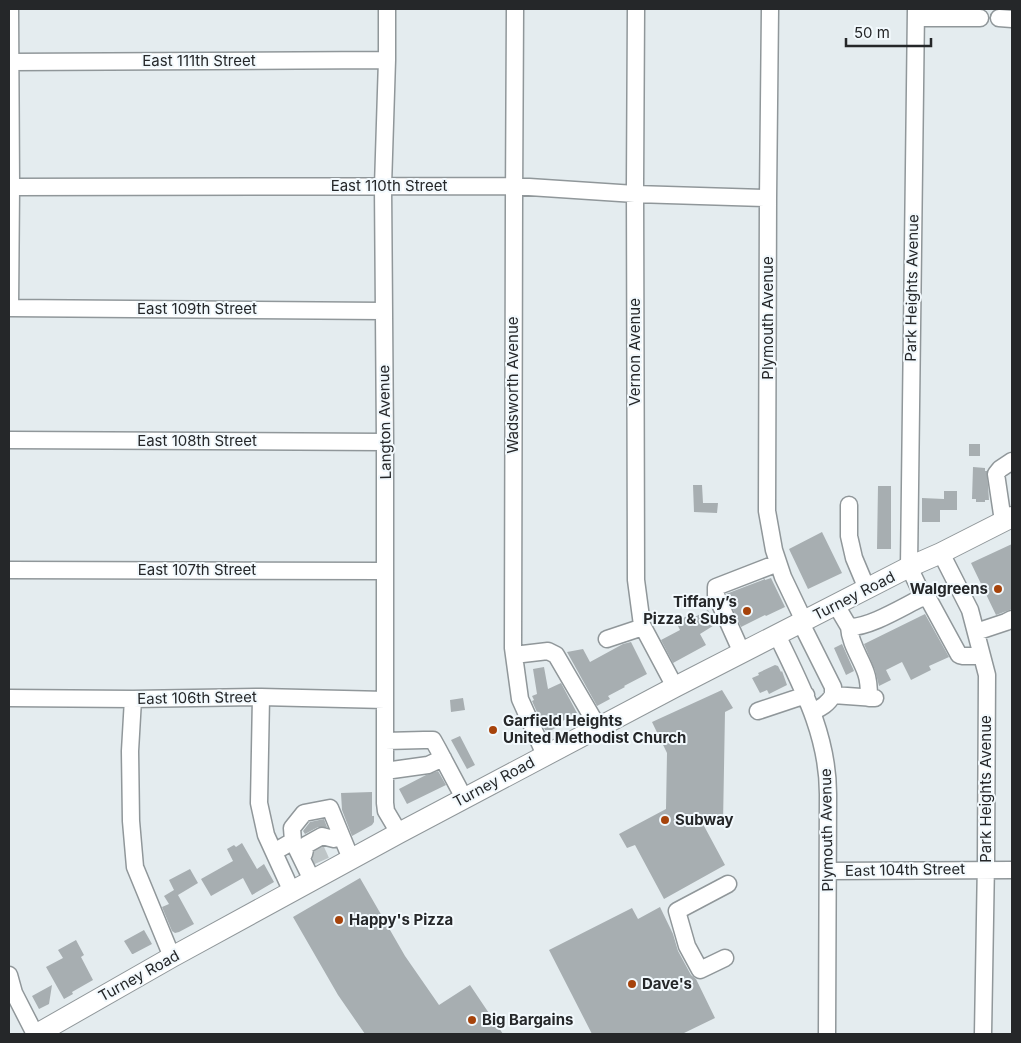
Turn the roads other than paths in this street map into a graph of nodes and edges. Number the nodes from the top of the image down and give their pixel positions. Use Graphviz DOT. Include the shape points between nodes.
graph roads {
  1 [pos="10,9"];
  2 [pos="387,9"];
  3 [pos="516,9"];
  4 [pos="636,9"];
  5 [pos="770,9"];
  6 [pos="916,13"];
  7 [pos="980,18"];
  8 [pos="387,60"];
  9 [pos="11,62"];
  10 [pos="383,186"];
  11 [pos="514,186"];
  12 [pos="11,187"];
  13 [pos="635,194"];
  14 [pos="768,198"];
  15 [pos="9,308"];
  16 [pos="384,311"];
  17 [pos="9,440"];
  18 [pos="386,442"];
  19 [pos="1012,461"];
  20 [pos="849,505"];
  21 [pos="1008,519"];
  22 [pos="940,553"];
  23 [pos="778,563"];
  24 [pos="909,567"];
  25 [pos="9,570"];
  26 [pos="385,571"];
  27 [pos="867,589"];
  28 [pos="919,599"];
  29 [pos="836,605"];
  30 [pos="1012,619"];
  31 [pos="803,622"];
  32 [pos="1012,626"];
  33 [pos="643,627"];
  34 [pos="849,627"];
  35 [pos="976,634"];
  36 [pos="777,635"];
  37 [pos="607,639"];
  38 [pos="742,653"];
  39 [pos="514,655"];
  40 [pos="982,656"];
  41 [pos="675,687"];
  42 [pos="806,695"];
  43 [pos="833,695"];
  44 [pos="261,697"];
  45 [pos="9,698"];
  46 [pos="133,699"];
  47 [pos="386,700"];
  48 [pos="758,710"];
  49 [pos="812,712"];
  50 [pos="598,727"];
  51 [pos="385,741"];
  52 [pos="545,755"];
  53 [pos="443,758"];
  54 [pos="385,771"];
  55 [pos="464,798"];
  56 [pos="399,833"];
  57 [pos="335,841"];
  58 [pos="274,852"];
  59 [pos="302,852"];
  60 [pos="351,859"];
  61 [pos="986,870"];
  62 [pos="1012,870"];
  63 [pos="828,871"];
  64 [pos="312,880"];
  65 [pos="728,884"];
  66 [pos="292,892"];
  67 [pos="172,957"];
  68 [pos="725,958"];
  69 [pos="9,977"];
  70 [pos="36,1034"];
  71 [pos="826,1034"];
  72 [pos="983,1034"];
  1 -- 9 [label="street"];
  2 -- 8 [label="street, Langton Avenue"];
  3 -- 11 [label="street, Wadsworth Avenue"];
  4 -- 13 [label="street, Vernon Avenue"];
  5 -- 14 [label="street, Plymouth Avenue"];
  6 -- 7 [label="street"];
  6 -- 24 [label="street, Park Heights Avenue"];
  8 -- 9 [label="street, East 111th Street"];
  8 -- 10 [label="street, Langton Avenue"];
  9 -- 12 [label="street"];
  10 -- 11 [label="street, East 110th Street"];
  10 -- 12 [label="street, East 110th Street"];
  10 -- 16 [label="street, Langton Avenue"];
  11 -- 13 [label="street, East 110th Street"];
  11 -- 39 [label="street, Wadsworth Avenue"];
  12 -- 15 [label="street"];
  13 -- 14 [label="street, East 110th Street"];
  13 -- 33 [label="street, Vernon Avenue" via="636,580"];
  14 -- 23 [label="street, Plymouth Avenue" via="767,512"];
  15 -- 16 [label="street, East 109th Street"];
  16 -- 18 [label="street, Langton Avenue"];
  17 -- 18 [label="street, East 108th Street"];
  18 -- 26 [label="street, Langton Avenue"];
  19 -- 21 [label="street" via="996,474"];
  20 -- 27 [label="street" via="849,536"];
  21 -- 22 [label="main road, Turney Road"];
  22 -- 24 [label="main road, Turney Road"];
  22 -- 35 [label="street, Park Heights Avenue" via="970,610"];
  23 -- 31 [label="street, Plymouth Avenue"];
  23 -- 38 [label="street" via="716,587 716,595"];
  24 -- 27 [label="main road, Turney Road"];
  24 -- 28 [label="street" via="922,592"];
  25 -- 26 [label="street, East 107th Street"];
  26 -- 47 [label="street, Langton Avenue"];
  27 -- 29 [label="main road, Turney Road"];
  28 -- 34 [label="street" via="872,622"];
  28 -- 40 [label="street" via="929,600 959,655"];
  29 -- 31 [label="main road, Turney Road"];
  29 -- 34 [label="street"];
  30 -- 35 [label="street"];
  31 -- 36 [label="main road, Turney Road"];
  31 -- 43 [label="street, Plymouth Avenue" via="833,687"];
  32 -- 35 [label="street"];
  33 -- 37 [label="street"];
  33 -- 41 [label="street, Vernon Avenue"];
  34 -- 43 [label="street" via="872,698"];
  35 -- 40 [label="street, Park Heights Avenue"];
  36 -- 38 [label="main road, Turney Road"];
  36 -- 42 [label="street, Plymouth Avenue"];
  38 -- 41 [label="main road, Turney Road"];
  39 -- 50 [label="street" via="548,651 556,655"];
  39 -- 52 [label="street, Wadsworth Avenue" via="520,699"];
  40 -- 61 [label="street, Park Heights Avenue" via="987,676"];
  41 -- 50 [label="main road, Turney Road"];
  42 -- 48 [label="street"];
  42 -- 49 [label="street, Plymouth Avenue"];
  43 -- 49 [label="street"];
  44 -- 46 [label="street, East 106th Street"];
  44 -- 47 [label="street, East 106th Street"];
  44 -- 58 [label="street" via="259,803 266,835"];
  45 -- 46 [label="street, East 106th Street"];
  46 -- 67 [label="street" via="130,751 135,867"];
  47 -- 51 [label="street, Langton Avenue"];
  49 -- 63 [label="street, Plymouth Avenue" via="828,775"];
  50 -- 52 [label="main road, Turney Road"];
  51 -- 53 [label="street" via="433,740"];
  51 -- 54 [label="street, Langton Avenue"];
  52 -- 55 [label="main road, Turney Road"];
  53 -- 54 [label="street" via="428,766"];
  53 -- 55 [label="street"];
  54 -- 56 [label="street, Langton Avenue" via="386,811"];
  55 -- 56 [label="main road, Turney Road"];
  56 -- 60 [label="main road, Turney Road"];
  57 -- 59 [label="street" via="322,836 306,845"];
  57 -- 59 [label="street" via="330,808 304,813 292,828"];
  57 -- 60 [label="street"];
  58 -- 59 [label="street"];
  58 -- 66 [label="street"];
  59 -- 64 [label="street"];
  60 -- 64 [label="main road, Turney Road"];
  61 -- 62 [label="street, East 104th Street"];
  61 -- 63 [label="street, East 104th Street"];
  61 -- 72 [label="street, Park Heights Avenue"];
  63 -- 71 [label="street, Plymouth Avenue"];
  64 -- 66 [label="main road, Turney Road"];
  65 -- 68 [label="street" via="677,911 687,946 700,970"];
  66 -- 67 [label="main road, Turney Road"];
  67 -- 70 [label="main road, Turney Road"];
  69 -- 70 [label="street"];
}
